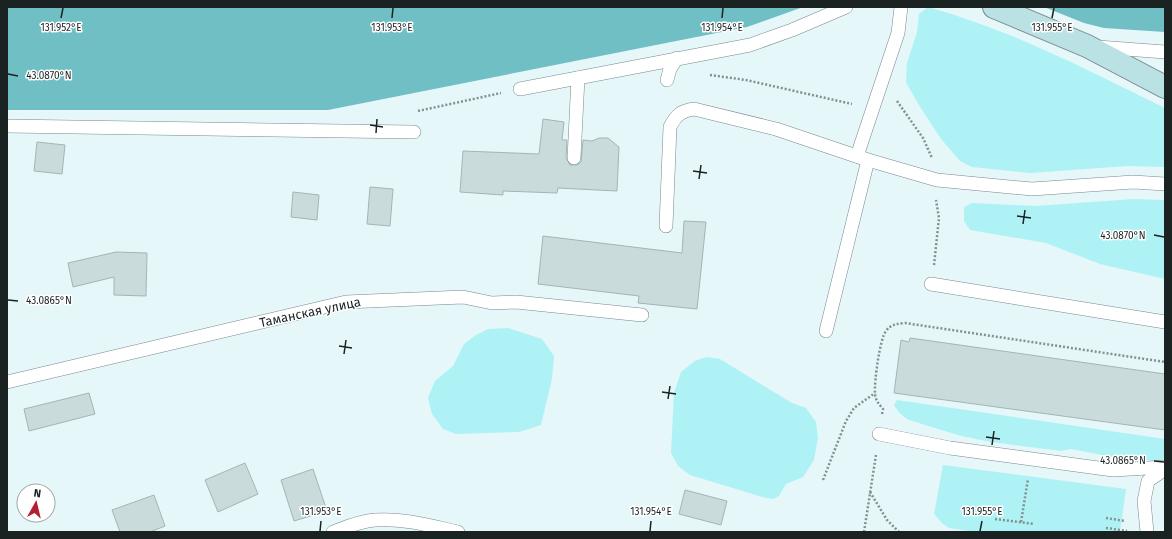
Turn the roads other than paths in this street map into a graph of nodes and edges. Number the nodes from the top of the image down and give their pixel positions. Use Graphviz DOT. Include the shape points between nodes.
graph roads {
  1 [pos="846,7"];
  2 [pos="901,7"];
  3 [pos="994,7"];
  4 [pos="1087,46"];
  5 [pos="1165,52"];
  6 [pos="677,58"];
  7 [pos="578,78"];
  8 [pos="667,80"];
  9 [pos="1165,87"];
  10 [pos="520,89"];
  11 [pos="7,126"];
  12 [pos="412,132"];
  13 [pos="574,158"];
  14 [pos="862,158"];
  15 [pos="1165,184"];
  16 [pos="666,226"];
  17 [pos="931,284"];
  18 [pos="642,315"];
  19 [pos="1165,322"];
  20 [pos="826,331"];
  21 [pos="7,382"];
  22 [pos="879,434"];
  23 [pos="1165,468"];
  24 [pos="333,532"];
  25 [pos="458,532"];
  26 [pos="1147,532"];
  1 -- 6 [label="lane" via="750,45"];
  2 -- 14 [label="lane" via="898,33 872,108"];
  3 -- 4 [label="main road"];
  4 -- 5 [label="lane"];
  4 -- 9 [label="main road"];
  6 -- 7 [label="lane"];
  6 -- 8 [label="lane"];
  7 -- 10 [label="lane"];
  7 -- 13 [label="lane"];
  11 -- 12 [label="lane"];
  14 -- 15 [label="lane" via="937,180 988,186 1032,189 1133,182"];
  14 -- 16 [label="lane" via="776,129 694,109 683,111 675,117 670,127"];
  14 -- 20 [label="lane"];
  17 -- 19 [label="lane"];
  18 -- 21 [label="lane, Таманская улица" via="516,302 492,303 463,297 346,302"];
  22 -- 23 [label="lane" via="950,448 1113,470"];
  23 -- 26 [label="lane" via="1148,481 1144,501"];
  24 -- 25 [label="lane" via="374,520 415,523"];
}
